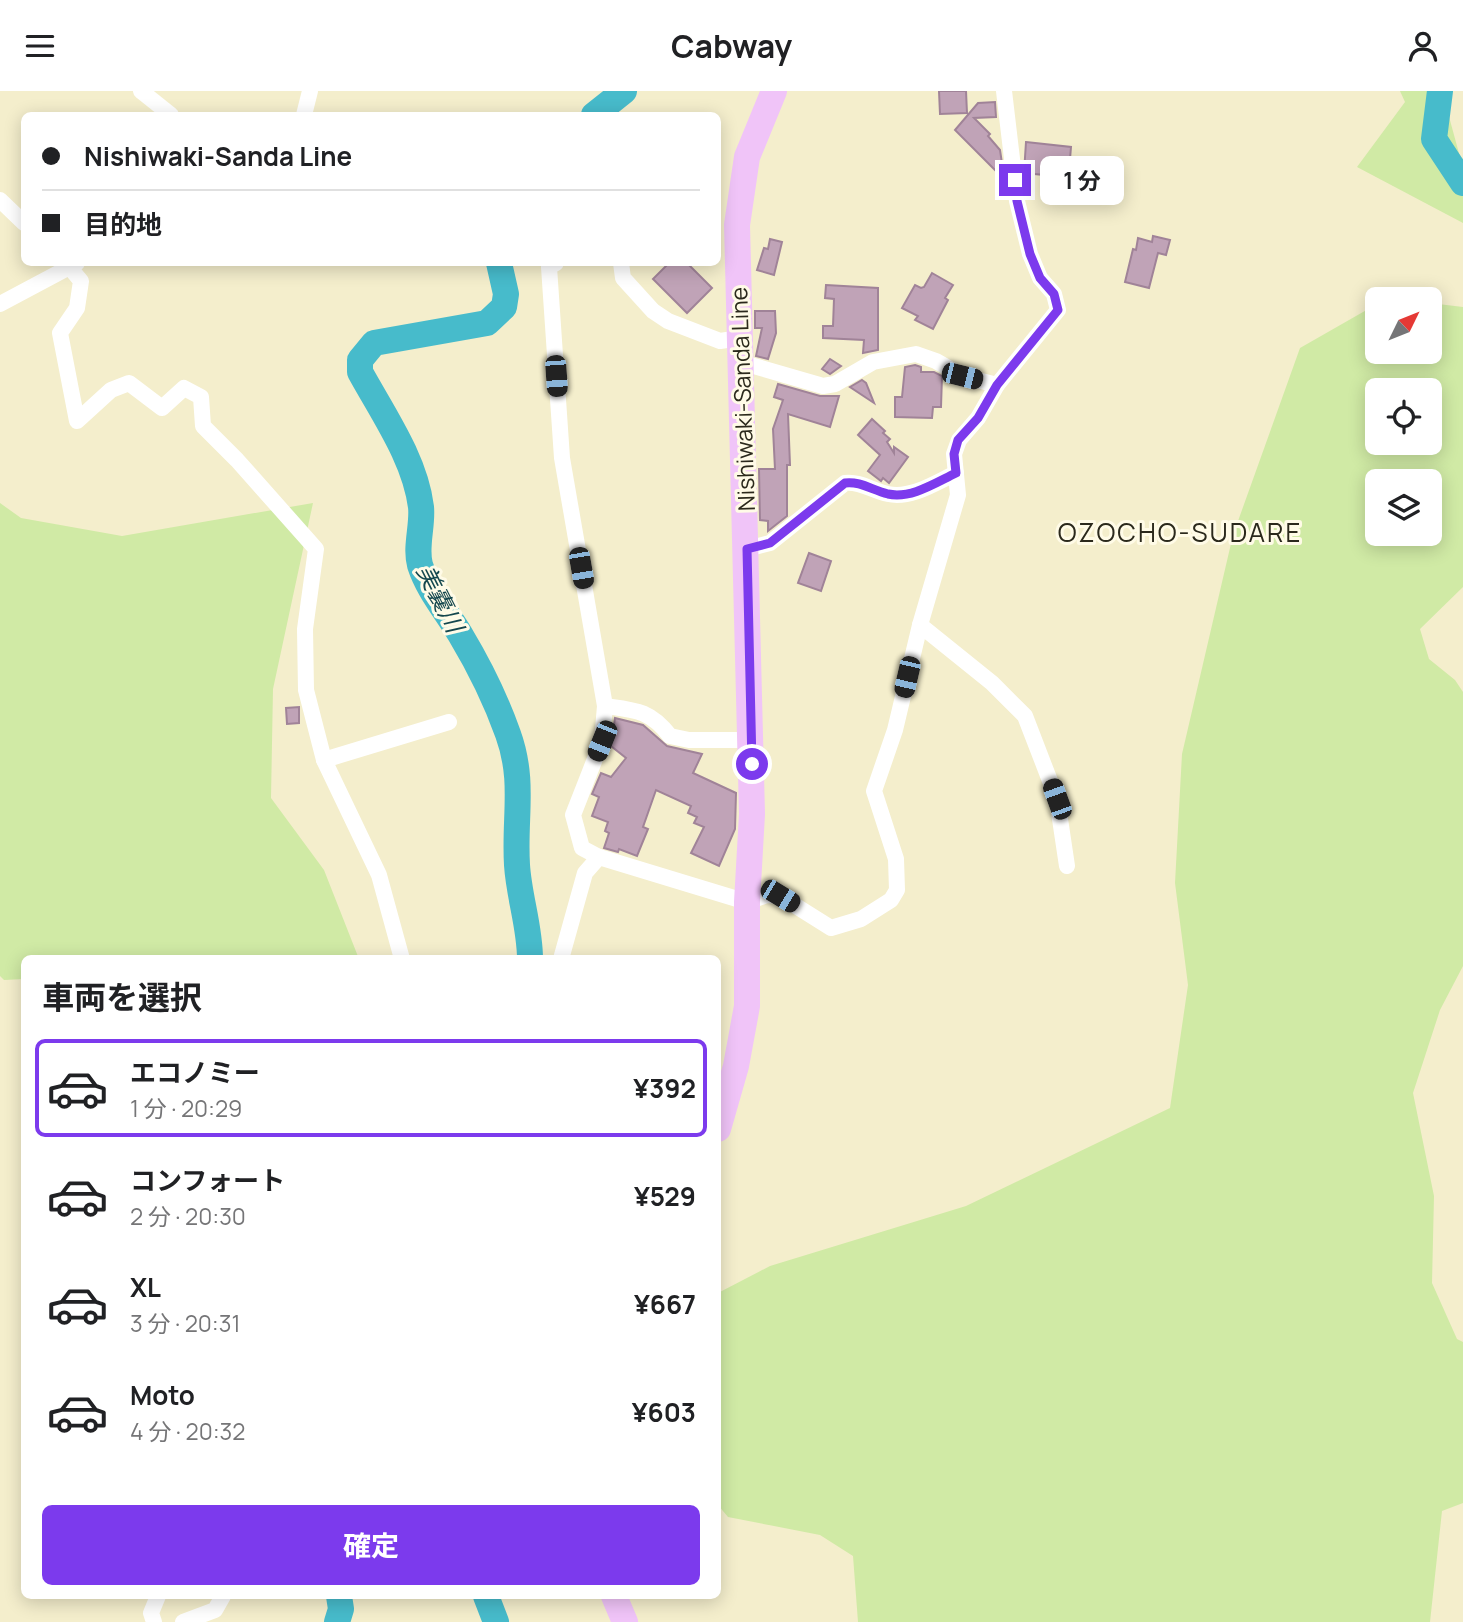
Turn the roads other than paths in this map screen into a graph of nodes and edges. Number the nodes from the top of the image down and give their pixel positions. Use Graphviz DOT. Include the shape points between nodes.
graph roads {
  1 [pos="141,91"];
  2 [pos="310,91"];
  3 [pos="774,91"];
  4 [pos="1004,91"];
  5 [pos="167,112"];
  6 [pos="305,112"];
  7 [pos="0,200"];
  8 [pos="21,220"];
  9 [pos="67,266"];
  10 [pos="72,266"];
  11 [pos="551,266"];
  12 [pos="621,266"];
  13 [pos="0,304"];
  14 [pos="740,350"];
  15 [pos="997,385"];
  16 [pos="956,473"];
  17 [pos="747,549"];
  18 [pos="920,625"];
  19 [pos="605,706"];
  20 [pos="449,722"];
  21 [pos="751,740"];
  22 [pos="324,760"];
  23 [pos="599,857"];
  24 [pos="1067,866"];
  25 [pos="747,902"];
  26 [pos="401,955"];
  27 [pos="562,955"];
  28 [pos="721,1118"];
  29 [pos="157,1599"];
  30 [pos="221,1599"];
  31 [pos="615,1599"];
  32 [pos="154,1622"];
  33 [pos="183,1622"];
  34 [pos="625,1622"];
  1 -- 5 [label="street"];
  2 -- 6 [label="street"];
  3 -- 14 [label="main road, Nishiwaki-Sanda Line" via="754,135 739,201"];
  4 -- 15 [label="street" via="1017,201 1030,254 1040,278 1054,294 1058,310"];
  7 -- 8 [label="street"];
  9 -- 13 [label="street"];
  10 -- 22 [label="street" via="81,281 77,308 60,333 76,421 111,390 129,383 162,408 184,388 201,397 203,426 316,549 305,629 306,690"];
  11 -- 19 [label="street" via="562,458"];
  12 -- 14 [label="street" via="623,278 653,311"];
  14 -- 15 [label="street" via="823,386 873,362 916,354 962,376"];
  14 -- 17 [label="main road, Nishiwaki-Sanda Line"];
  15 -- 16 [label="street" via="978,418 958,440"];
  16 -- 17 [label="street" via="913,493 890,495 845,483 770,543"];
  16 -- 18 [label="street" via="958,495"];
  17 -- 21 [label="main road, Nishiwaki-Sanda Line"];
  18 -- 24 [label="street" via="1025,716 1057,799"];
  18 -- 25 [label="street" via="895,730 874,791 896,859 897,890 891,900 861,919 831,928 780,896"];
  19 -- 21 [label="street" via="642,711 670,736"];
  19 -- 23 [label="street" via="602,741 573,815 582,848"];
  20 -- 22 [label="street"];
  21 -- 25 [label="main road, Nishiwaki-Sanda Line"];
  22 -- 26 [label="street" via="379,874"];
  23 -- 25 [label="street"];
  23 -- 27 [label="street" via="585,873"];
  25 -- 28 [label="main road, Nishiwaki-Sanda Line" via="747,1006"];
  29 -- 32 [label="street" via="151,1613"];
  30 -- 33 [label="street" via="215,1610"];
  31 -- 34 [label="main road"];
}
